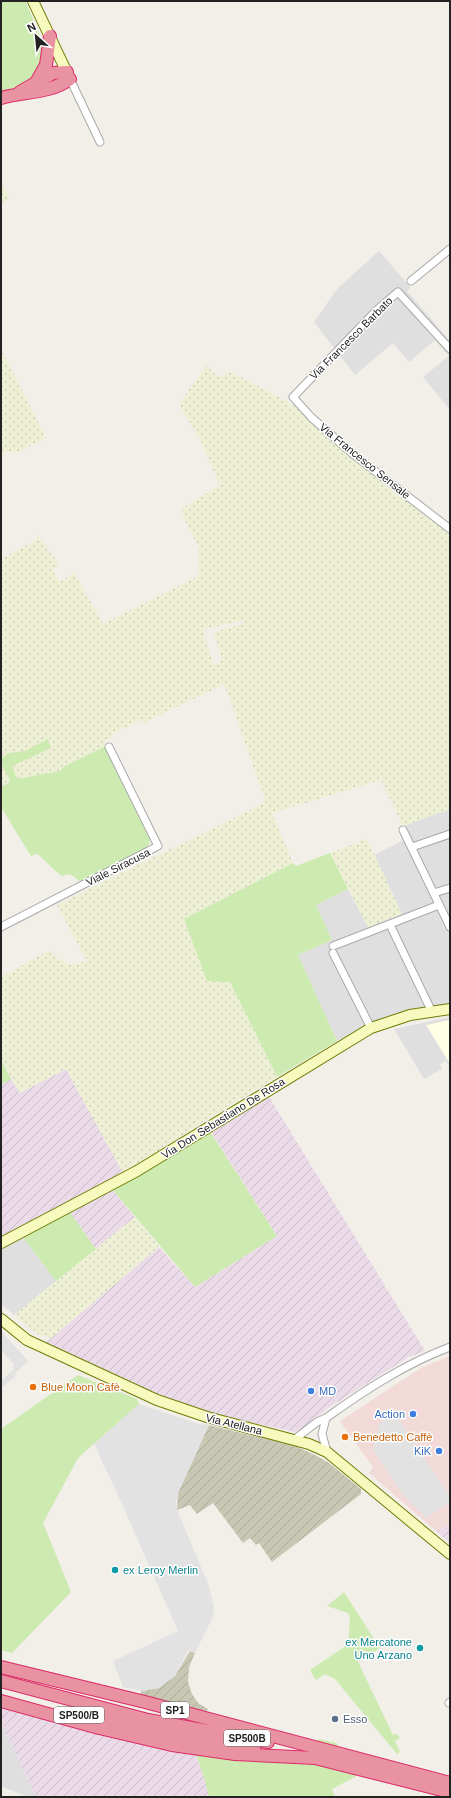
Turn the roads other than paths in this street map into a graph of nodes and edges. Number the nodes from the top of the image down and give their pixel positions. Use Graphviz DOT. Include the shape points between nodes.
graph roads {
  1 [pos="33,1"];
  2 [pos="50,36"];
  3 [pos="68,75"];
  4 [pos="37,81"];
  5 [pos="19,93"];
  6 [pos="1,98"];
  7 [pos="100,142"];
  8 [pos="450,249"];
  9 [pos="411,281"];
  10 [pos="450,349"];
  11 [pos="300,388"];
  12 [pos="450,529"];
  13 [pos="109,747"];
  14 [pos="403,830"];
  15 [pos="450,834"];
  16 [pos="412,848"];
  17 [pos="450,888"];
  18 [pos="434,893"];
  19 [pos="439,905"];
  20 [pos="450,926"];
  21 [pos="1,927"];
  22 [pos="392,930"];
  23 [pos="450,1009"];
  24 [pos="432,1012"];
  25 [pos="371,1028"];
  26 [pos="1,1243"];
  27 [pos="1,1319"];
  28 [pos="450,1347"];
  29 [pos="326,1418"];
  30 [pos="294,1439"];
  31 [pos="327,1452"];
  32 [pos="450,1554"];
  33 [pos="1,1666"];
  34 [pos="1,1681"];
  35 [pos="1,1694"];
  36 [pos="1,1701"];
  37 [pos="148,1720"];
  38 [pos="158,1732"];
  39 [pos="346,1756"];
  40 [pos="315,1758"];
  41 [pos="450,1783"];
  42 [pos="450,1792"];
  1 -- 2 [label="main road"];
  2 -- 3 [label="main road"];
  2 -- 4 [label="highway" via="46,65"];
  3 -- 4 [label="highway" via="53,73"];
  3 -- 5 [label="highway" via="62,84 43,92"];
  3 -- 7 [label="street"];
  4 -- 5 [label="highway"];
  5 -- 6 [label="highway"];
  8 -- 9 [label="street"];
  10 -- 11 [label="street, Via Francesco Barbato" via="398,292"];
  11 -- 12 [label="street, Via Francesco Sensale" via="292,397 311,417 353,454"];
  13 -- 21 [label="street, Viale Siracusa" via="158,846"];
  14 -- 16 [label="street"];
  15 -- 16 [label="street"];
  16 -- 18 [label="street"];
  17 -- 18 [label="street"];
  18 -- 19 [label="street"];
  19 -- 20 [label="street"];
  19 -- 25 [label="street" via="333,949"];
  22 -- 24 [label="street"];
  23 -- 24 [label="main road, Via Don Sebastiano De Rosa"];
  24 -- 25 [label="main road, Via Don Sebastiano De Rosa" via="394,1019"];
  25 -- 26 [label="main road, Via Don Sebastiano De Rosa" via="137,1171"];
  27 -- 30 [label="main road, Via Atellana" via="27,1340 156,1400 207,1417"];
  28 -- 29 [label="street" via="394,1373"];
  29 -- 30 [label="street"];
  29 -- 31 [label="street" via="322,1434"];
  30 -- 31 [label="main road, Via Atellana"];
  31 -- 32 [label="main road, Via Atellana"];
  33 -- 39 [label="highway, SP1"];
  34 -- 37 [label="highway, SP500/B"];
  35 -- 38 [label="highway, SP500/B" via="54,1710"];
  36 -- 40 [label="highway" via="172,1745 234,1754"];
  37 -- 39 [label="highway, SP500B"];
  38 -- 40 [label="highway, SP500B"];
  39 -- 41 [label="highway, SP1"];
  40 -- 42 [label="highway"];
}
